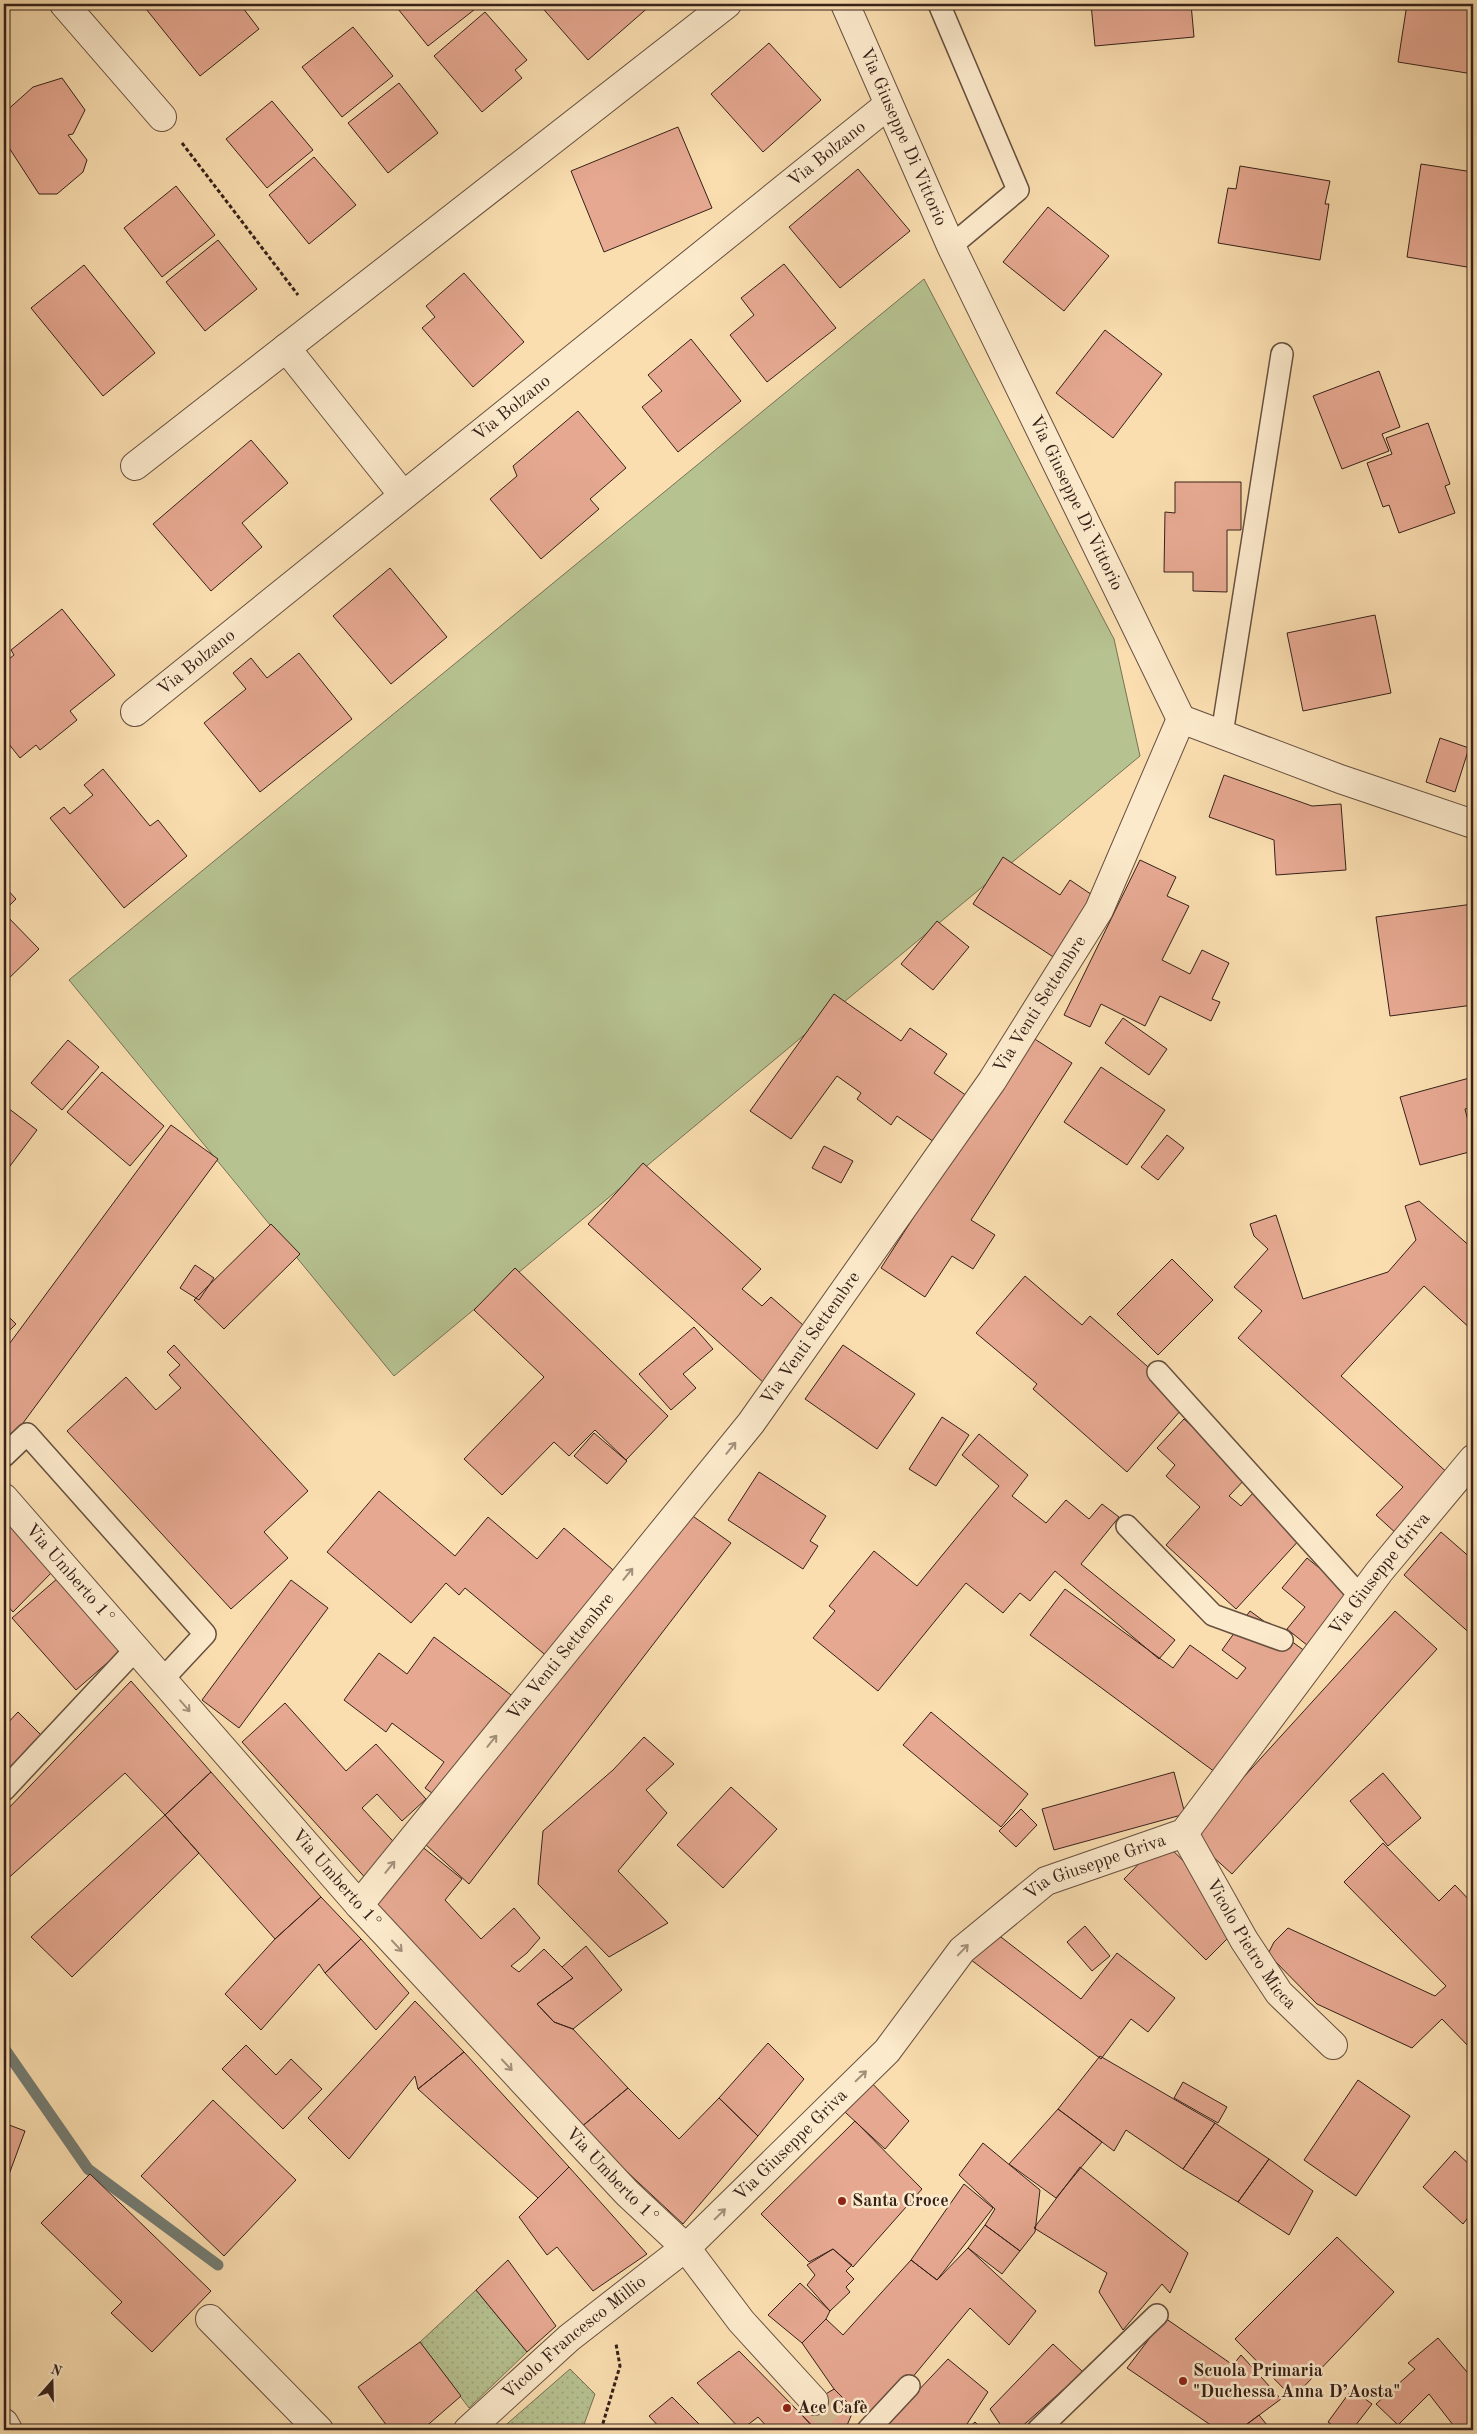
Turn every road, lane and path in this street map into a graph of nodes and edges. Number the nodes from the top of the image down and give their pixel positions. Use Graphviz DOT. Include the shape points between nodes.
graph roads {
  1 [pos="64,4"];
  2 [pos="727,4"];
  3 [pos="845,4"];
  4 [pos="939,4"];
  5 [pos="888,105"];
  6 [pos="162,117"];
  7 [pos="951,246"];
  8 [pos="318,323"];
  9 [pos="286,348"];
  10 [pos="1282,354"];
  11 [pos="135,466"];
  12 [pos="404,495"];
  13 [pos="135,712"];
  14 [pos="1181,720"];
  15 [pos="1222,734"];
  16 [pos="1473,824"];
  17 [pos="1158,1372"];
  18 [pos="4,1456"];
  19 [pos="1473,1459"];
  20 [pos="4,1498"];
  21 [pos="1127,1526"];
  22 [pos="1360,1596"];
  23 [pos="1282,1640"];
  24 [pos="135,1650"];
  25 [pos="162,1680"];
  26 [pos="4,1790"];
  27 [pos="1184,1833"];
  28 [pos="359,1905"];
  29 [pos="1332,2045"];
  30 [pos="686,2248"];
  31 [pos="610,2306"];
  32 [pos="1157,2315"];
  33 [pos="210,2319"];
  34 [pos="909,2386"];
  35 [pos="814,2401"];
  36 [pos="4,2422"];
  37 [pos="8,2430"];
  38 [pos="319,2430"];
  39 [pos="468,2430"];
  40 [pos="601,2430"];
  41 [pos="868,2430"];
  42 [pos="1038,2430"];
  1 -- 6 [label="street"];
  2 -- 8 [label="street"];
  3 -- 5 [label="street, Via Giuseppe Di Vittorio"];
  4 -- 7 [label="lane" via="1018,190"];
  5 -- 7 [label="street, Via Giuseppe Di Vittorio"];
  5 -- 12 [label="street, Via Bolzano"];
  6 -- 8 [label="path"];
  7 -- 14 [label="street, Via Giuseppe Di Vittorio"];
  8 -- 9 [label="street"];
  9 -- 11 [label="street"];
  9 -- 12 [label="street"];
  10 -- 15 [label="lane"];
  12 -- 13 [label="street, Via Bolzano"];
  14 -- 15 [label="street"];
  28 -- 14 [label="street, Via Venti Settembre, one-way" via="752,1423 992,1081 1099,910"];
  15 -- 16 [label="street" via="1340,779"];
  17 -- 22 [label="lane"];
  18 -- 25 [label="lane" via="27,1434 205,1634"];
  19 -- 22 [label="street, Via Giuseppe Griva"];
  20 -- 24 [label="street, Via Umberto 1°"];
  21 -- 23 [label="lane" via="1213,1615"];
  22 -- 27 [label="street, Via Giuseppe Griva"];
  24 -- 25 [label="street, Via Umberto 1°"];
  24 -- 26 [label="lane"];
  25 -- 28 [label="street, Via Umberto 1°, one-way"];
  27 -- 29 [label="street, Vicolo Pietro Micca" via="1244,1940 1279,1993"];
  30 -- 27 [label="street, Via Giuseppe Griva, one-way" via="887,2051 962,1950 1046,1881"];
  28 -- 30 [label="street, Via Umberto 1°, one-way" via="627,2193"];
  30 -- 31 [label="street, Vicolo Francesco Millio"];
  30 -- 35 [label="street, Via Umberto 1°" via="741,2321"];
  31 -- 39 [label="street, Vicolo Francesco Millio" via="569,2338"];
  31 -- 40 [label="path" via="620,2366"];
  32 -- 42 [label="lane"];
  33 -- 38 [label="street"];
  34 -- 41 [label="lane"];
  36 -- 37 [label="street"];
}
